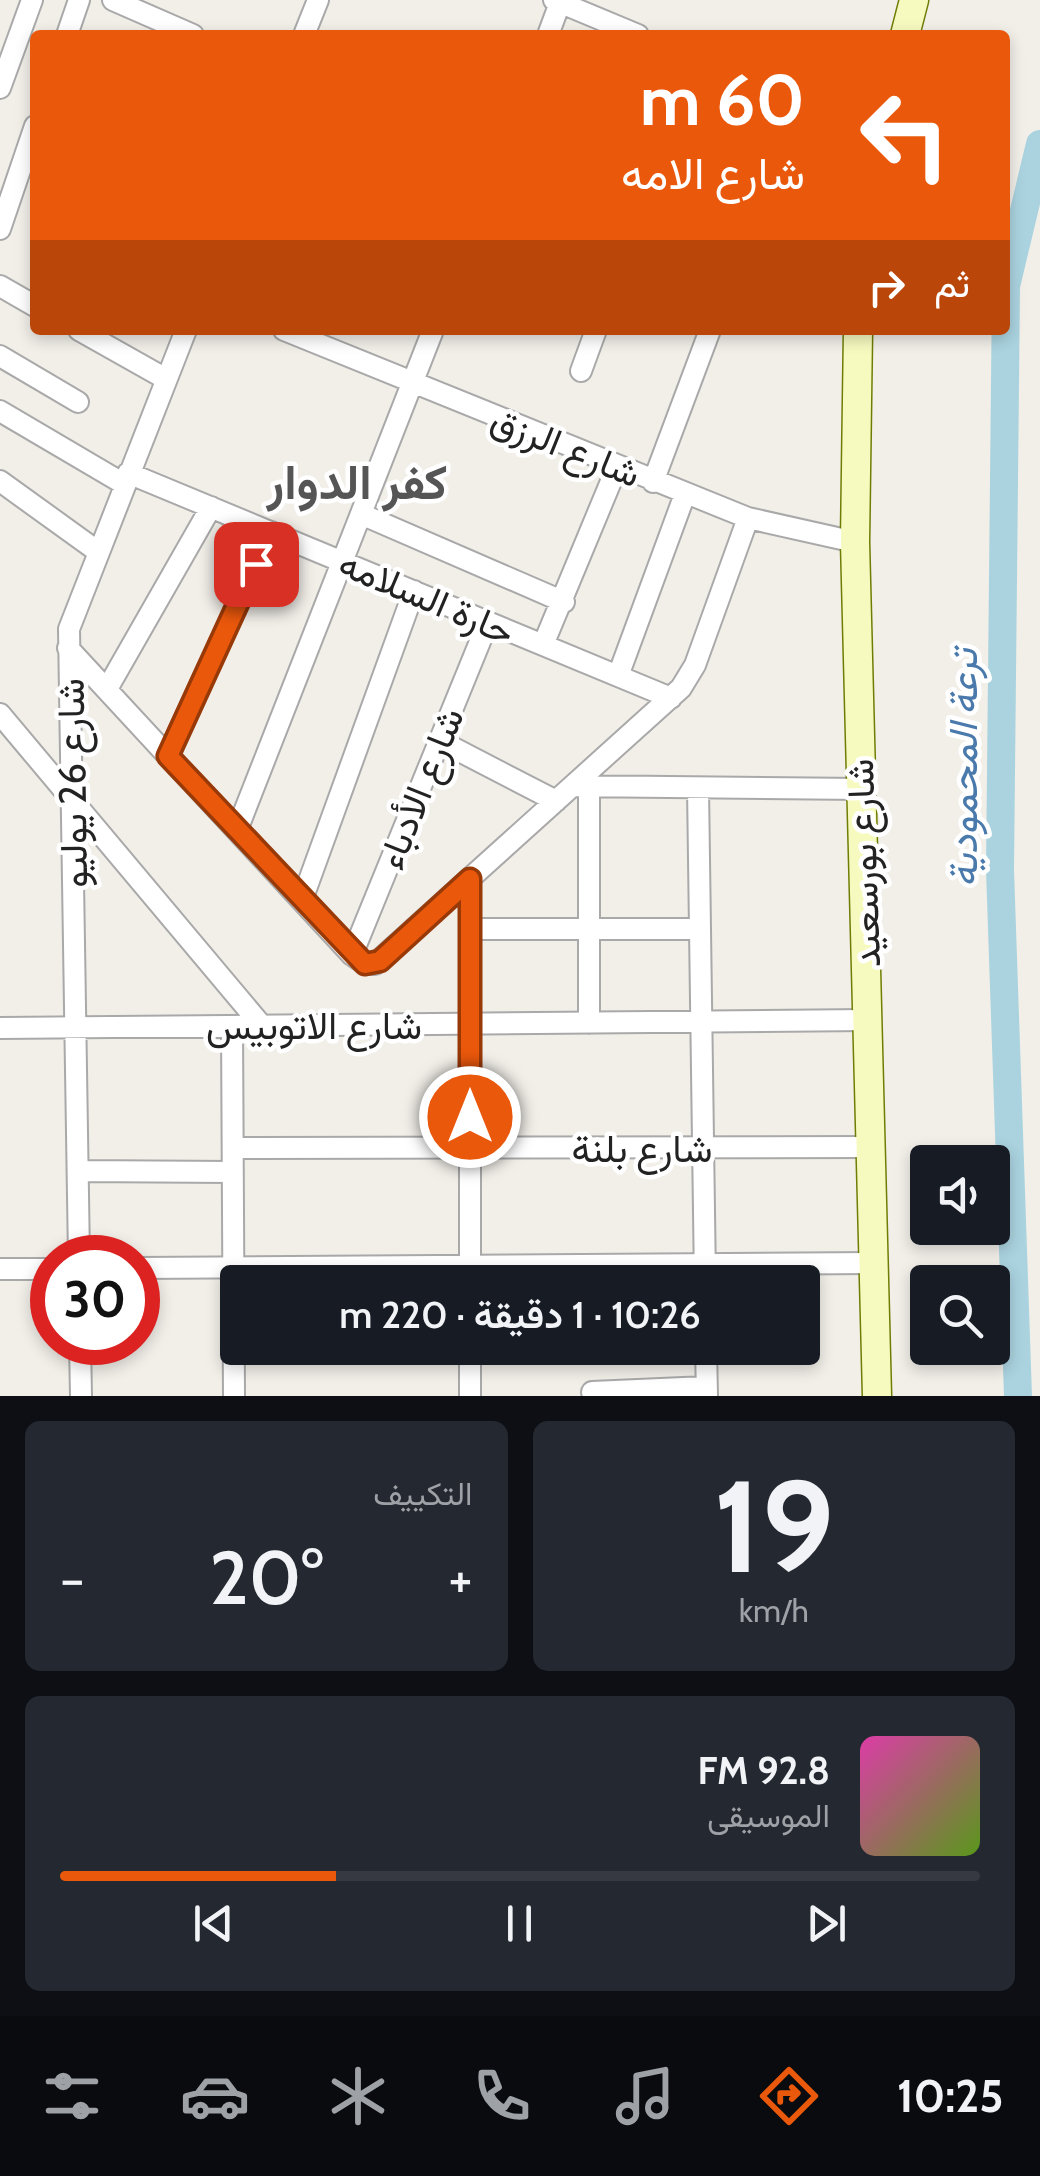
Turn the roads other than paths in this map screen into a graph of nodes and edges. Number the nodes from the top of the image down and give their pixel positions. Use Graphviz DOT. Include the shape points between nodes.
graph roads {
  1 [pos="32,0"];
  2 [pos="79,0"];
  3 [pos="112,0"];
  4 [pos="318,0"];
  5 [pos="914,0"];
  6 [pos="559,1"];
  7 [pos="69,30"];
  8 [pos="182,30"];
  9 [pos="306,30"];
  10 [pos="550,30"];
  11 [pos="626,30"];
  12 [pos="906,30"];
  13 [pos="0,88"];
  14 [pos="26,180"];
  15 [pos="0,229"];
  16 [pos="0,286"];
  17 [pos="30,303"];
  18 [pos="87,335"];
  19 [pos="184,335"];
  20 [pos="431,335"];
  21 [pos="594,335"];
  22 [pos="708,335"];
  23 [pos="858,335"];
  24 [pos="328,338"];
  25 [pos="0,356"];
  26 [pos="580,371"];
  27 [pos="166,379"];
  28 [pos="412,383"];
  29 [pos="78,402"];
  30 [pos="0,411"];
  31 [pos="617,467"];
  32 [pos="126,478"];
  33 [pos="0,481"];
  34 [pos="652,482"];
  35 [pos="684,494"];
  36 [pos="210,507"];
  37 [pos="360,514"];
  38 [pos="748,518"];
  39 [pos="270,532"];
  40 [pos="854,542"];
  41 [pos="98,550"];
  42 [pos="342,562"];
  43 [pos="414,591"];
  44 [pos="564,602"];
  45 [pos="488,622"];
  46 [pos="543,644"];
  47 [pos="68,648"];
  48 [pos="618,676"];
  49 [pos="107,690"];
  50 [pos="671,698"];
  51 [pos="0,714"];
  52 [pos="440,741"];
  53 [pos="168,756"];
  54 [pos="581,786"];
  55 [pos="698,788"];
  56 [pos="861,789"];
  57 [pos="556,801"];
  58 [pos="74,802"];
  59 [pos="237,830"];
  60 [pos="470,879"];
  61 [pos="302,900"];
  62 [pos="470,929"];
  63 [pos="589,929"];
  64 [pos="700,929"];
  65 [pos="352,954"];
  66 [pos="867,1020"];
  67 [pos="702,1023"];
  68 [pos="470,1024"];
  69 [pos="588,1024"];
  70 [pos="232,1026"];
  71 [pos="262,1026"];
  72 [pos="76,1027"];
  73 [pos="0,1028"];
  74 [pos="233,1148"];
  75 [pos="470,1148"];
  76 [pos="703,1148"];
  77 [pos="871,1148"];
  78 [pos="78,1171"];
  79 [pos="232,1172"];
  80 [pos="79,1235"];
  81 [pos="874,1263"];
  82 [pos="233,1265"];
  83 [pos="470,1265"];
  84 [pos="705,1265"];
  85 [pos="820,1266"];
  86 [pos="160,1268"];
  87 [pos="220,1268"];
  88 [pos="0,1269"];
  89 [pos="30,1269"];
  90 [pos="80,1365"];
  91 [pos="234,1365"];
  92 [pos="470,1365"];
  93 [pos="706,1365"];
  94 [pos="706,1391"];
  95 [pos="592,1392"];
  96 [pos="81,1396"];
  97 [pos="234,1396"];
  98 [pos="470,1396"];
  99 [pos="878,1396"];
  1 -- 13 [label="street"];
  2 -- 7 [label="street"];
  3 -- 8 [label="street"];
  4 -- 9 [label="street"];
  5 -- 12 [label="main road"];
  6 -- 10 [label="street"];
  6 -- 11 [label="street"];
  14 -- 15 [label="street"];
  16 -- 17 [label="street"];
  18 -- 27 [label="street"];
  19 -- 27 [label="street, شارع 26 يوليو"];
  20 -- 28 [label="street"];
  21 -- 26 [label="street"];
  22 -- 34 [label="street"];
  23 -- 40 [label="main road, شارع بورسعيد"];
  24 -- 28 [label="street, شارع الرزق"];
  25 -- 29 [label="street"];
  27 -- 32 [label="street, شارع 26 يوليو"];
  28 -- 31 [label="street, شارع الرزق"];
  28 -- 37 [label="street"];
  30 -- 32 [label="street, حارة السلامه"];
  31 -- 34 [label="street, شارع الرزق"];
  31 -- 44 [label="street"];
  32 -- 36 [label="street, حارة السلامه"];
  32 -- 41 [label="street, شارع 26 يوليو"];
  33 -- 41 [label="street"];
  34 -- 35 [label="street, شارع الرزق"];
  35 -- 38 [label="street, شارع الرزق"];
  35 -- 48 [label="street"];
  36 -- 39 [label="street, حارة السلامه"];
  36 -- 49 [label="street"];
  37 -- 42 [label="street"];
  37 -- 44 [label="street"];
  38 -- 40 [label="street, شارع الرزق"];
  38 -- 50 [label="street" via="695,665"];
  39 -- 42 [label="street, حارة السلامه"];
  39 -- 53 [label="street"];
  40 -- 56 [label="main road, شارع بورسعيد"];
  41 -- 47 [label="street, شارع 26 يوليو" via="72,616"];
  42 -- 43 [label="street, حارة السلامه"];
  42 -- 59 [label="street"];
  43 -- 45 [label="street, حارة السلامه"];
  43 -- 61 [label="street"];
  44 -- 46 [label="street"];
  45 -- 46 [label="street, حارة السلامه"];
  45 -- 52 [label="street, شارع الأدباء"];
  46 -- 48 [label="street, حارة السلامه"];
  47 -- 49 [label="street"];
  47 -- 58 [label="street, شارع 26 يوليو"];
  48 -- 50 [label="street, حارة السلامه"];
  49 -- 53 [label="street"];
  50 -- 54 [label="street"];
  51 -- 58 [label="street"];
  52 -- 57 [label="street"];
  52 -- 65 [label="street, شارع الأدباء"];
  53 -- 59 [label="street"];
  54 -- 55 [label="street"];
  54 -- 57 [label="street"];
  54 -- 63 [label="street"];
  55 -- 56 [label="street"];
  55 -- 64 [label="street"];
  56 -- 66 [label="main road, شارع بورسعيد"];
  57 -- 60 [label="street"];
  58 -- 71 [label="street"];
  58 -- 72 [label="street, شارع 26 يوليو"];
  59 -- 61 [label="street"];
  60 -- 62 [label="street"];
  60 -- 65 [label="street" via="380,961 365,964"];
  61 -- 65 [label="street"];
  62 -- 63 [label="street"];
  62 -- 68 [label="street"];
  63 -- 64 [label="street"];
  63 -- 69 [label="street"];
  64 -- 67 [label="street"];
  66 -- 67 [label="street, شارع الاتوبيس"];
  66 -- 77 [label="main road, شارع بورسعيد"];
  67 -- 69 [label="street, شارع الاتوبيس"];
  67 -- 76 [label="street"];
  68 -- 69 [label="street, شارع الاتوبيس"];
  68 -- 71 [label="street, شارع الاتوبيس"];
  68 -- 75 [label="street"];
  70 -- 71 [label="street, شارع الاتوبيس"];
  70 -- 72 [label="street, شارع الاتوبيس"];
  70 -- 74 [label="street"];
  72 -- 73 [label="street, شارع الاتوبيس"];
  72 -- 78 [label="street, شارع 26 يوليو"];
  74 -- 75 [label="street, شارع بلنة"];
  74 -- 79 [label="street"];
  75 -- 76 [label="street, شارع بلنة"];
  75 -- 83 [label="street"];
  76 -- 77 [label="street, شارع بلنة"];
  76 -- 84 [label="street"];
  77 -- 81 [label="main road, شارع بورسعيد"];
  78 -- 79 [label="street"];
  78 -- 80 [label="street, شارع 26 يوليو"];
  79 -- 82 [label="street"];
  81 -- 85 [label="street"];
  81 -- 99 [label="main road, شارع بورسعيد"];
  86 -- 87 [label="street"];
  88 -- 89 [label="street"];
  90 -- 96 [label="street"];
  91 -- 97 [label="street"];
  92 -- 98 [label="street"];
  93 -- 94 [label="street"];
  94 -- 95 [label="street"];
}
